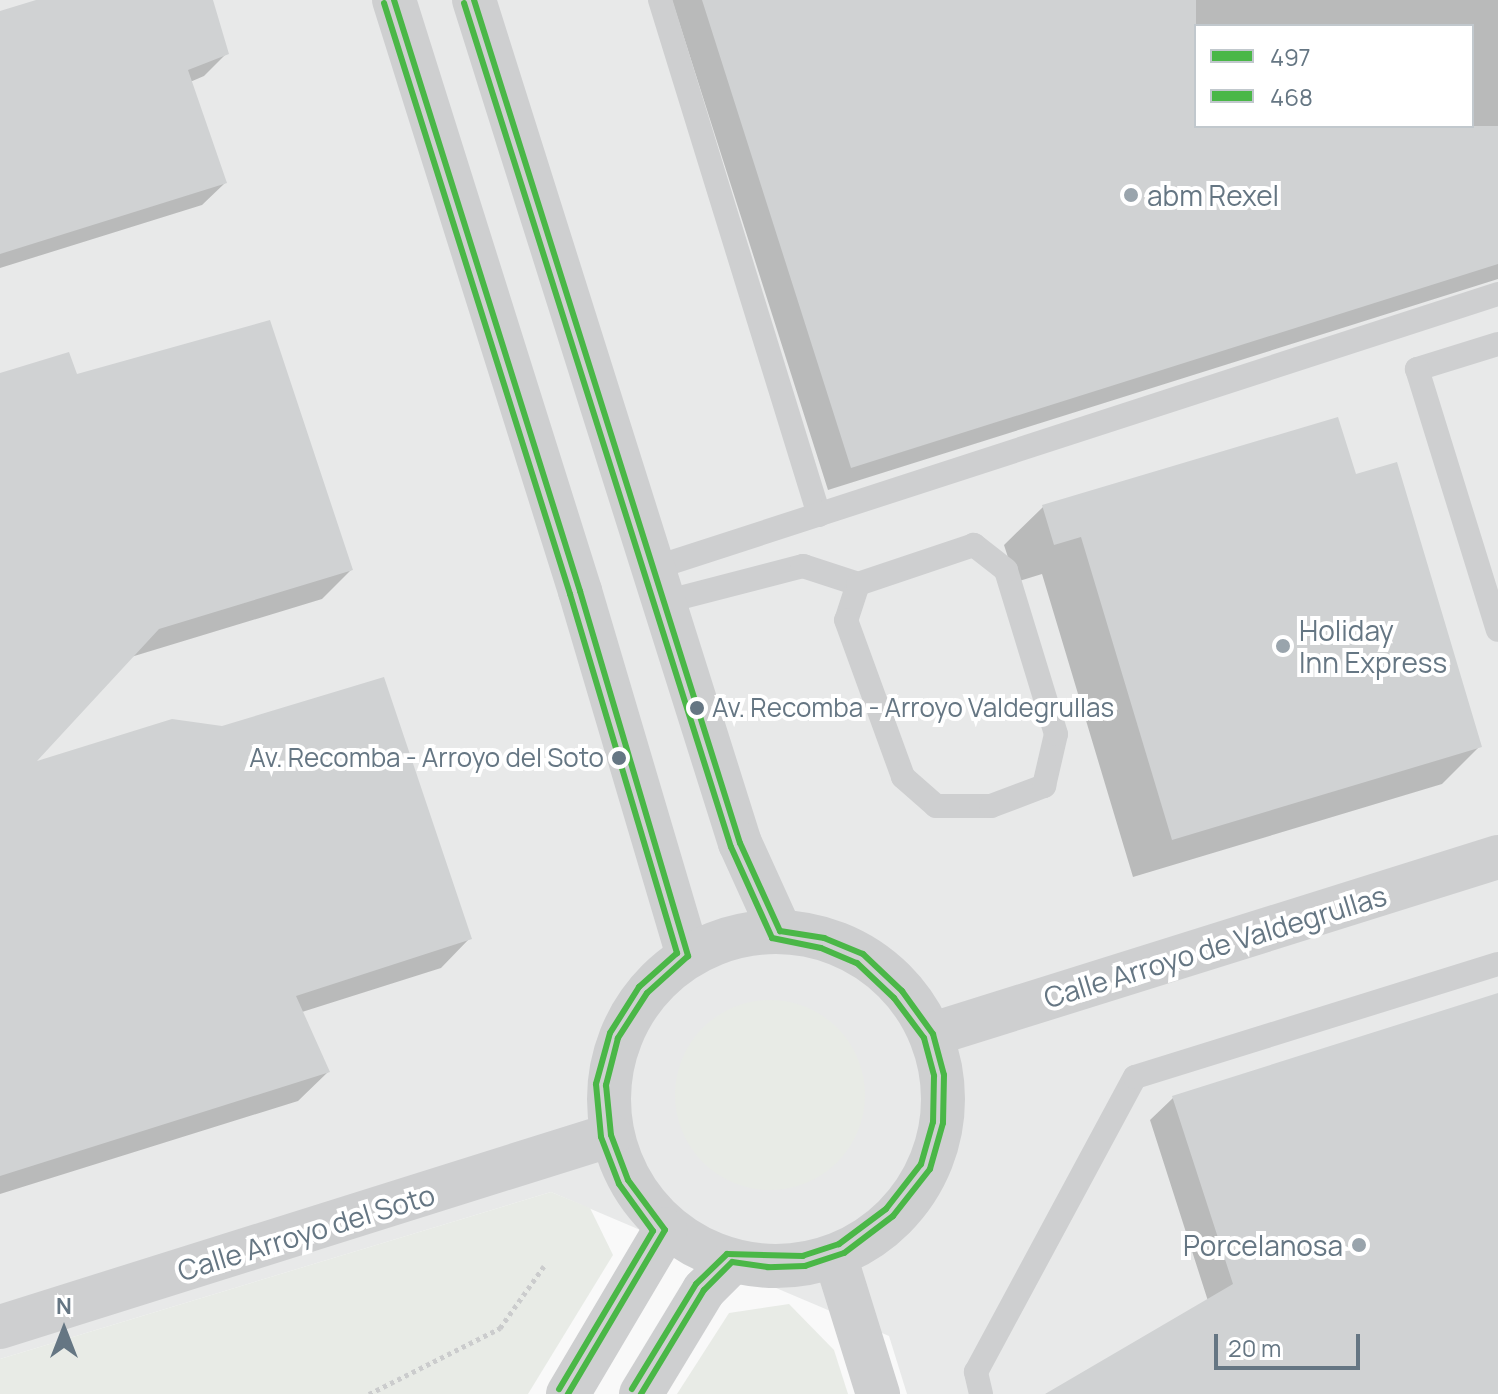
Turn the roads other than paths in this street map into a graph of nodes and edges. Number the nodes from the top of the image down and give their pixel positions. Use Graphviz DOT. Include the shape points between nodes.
graph roads {
  1 [pos="394,0"];
  2 [pos="474,0"];
  3 [pos="660,0"];
  4 [pos="1498,294"];
  5 [pos="1498,344"];
  6 [pos="819,515"];
  7 [pos="858,584"];
  8 [pos="659,585"];
  9 [pos="1498,630"];
  10 [pos="1498,857"];
  11 [pos="780,931"];
  12 [pos="688,956"];
  13 [pos="1498,964"];
  14 [pos="933,1034"];
  15 [pos="611,1135"];
  16 [pos="665,1230"];
  17 [pos="835,1256"];
  18 [pos="732,1262"];
  19 [pos="0,1327"];
  20 [pos="568,1394"];
  21 [pos="641,1394"];
  22 [pos="878,1394"];
  23 [pos="981,1394"];
  1 -- 12 [label="street" via="599,652"];
  2 -- 8 [label="street"];
  3 -- 6 [label="lane"];
  4 -- 6 [label="lane"];
  5 -- 9 [label="lane" via="1417,369"];
  6 -- 8 [label="lane"];
  7 -- 7 [label="lane" via="846,620 903,777 936,806 991,806 1044,786 1056,734 1006,570 974,545"];
  7 -- 8 [label="lane" via="803,566"];
  8 -- 11 [label="street" via="740,843"];
  10 -- 14 [label="street, Calle Arroyo de Valdegrullas"];
  11 -- 12 [label="street" via="722,940"];
  11 -- 14 [label="street" via="824,938 863,954 902,991"];
  12 -- 15 [label="street" via="647,993 618,1038 606,1085"];
  13 -- 23 [label="lane" via="1135,1077 976,1372"];
  14 -- 17 [label="street" via="944,1075 943,1123 930,1169 893,1216"];
  15 -- 16 [label="street" via="628,1180"];
  15 -- 19 [label="street, Calle Arroyo del Soto"];
  16 -- 18 [label="street"];
  16 -- 20 [label="street"];
  17 -- 18 [label="street" via="805,1266"];
  17 -- 22 [label="street"];
  18 -- 21 [label="street" via="704,1290"];
}
